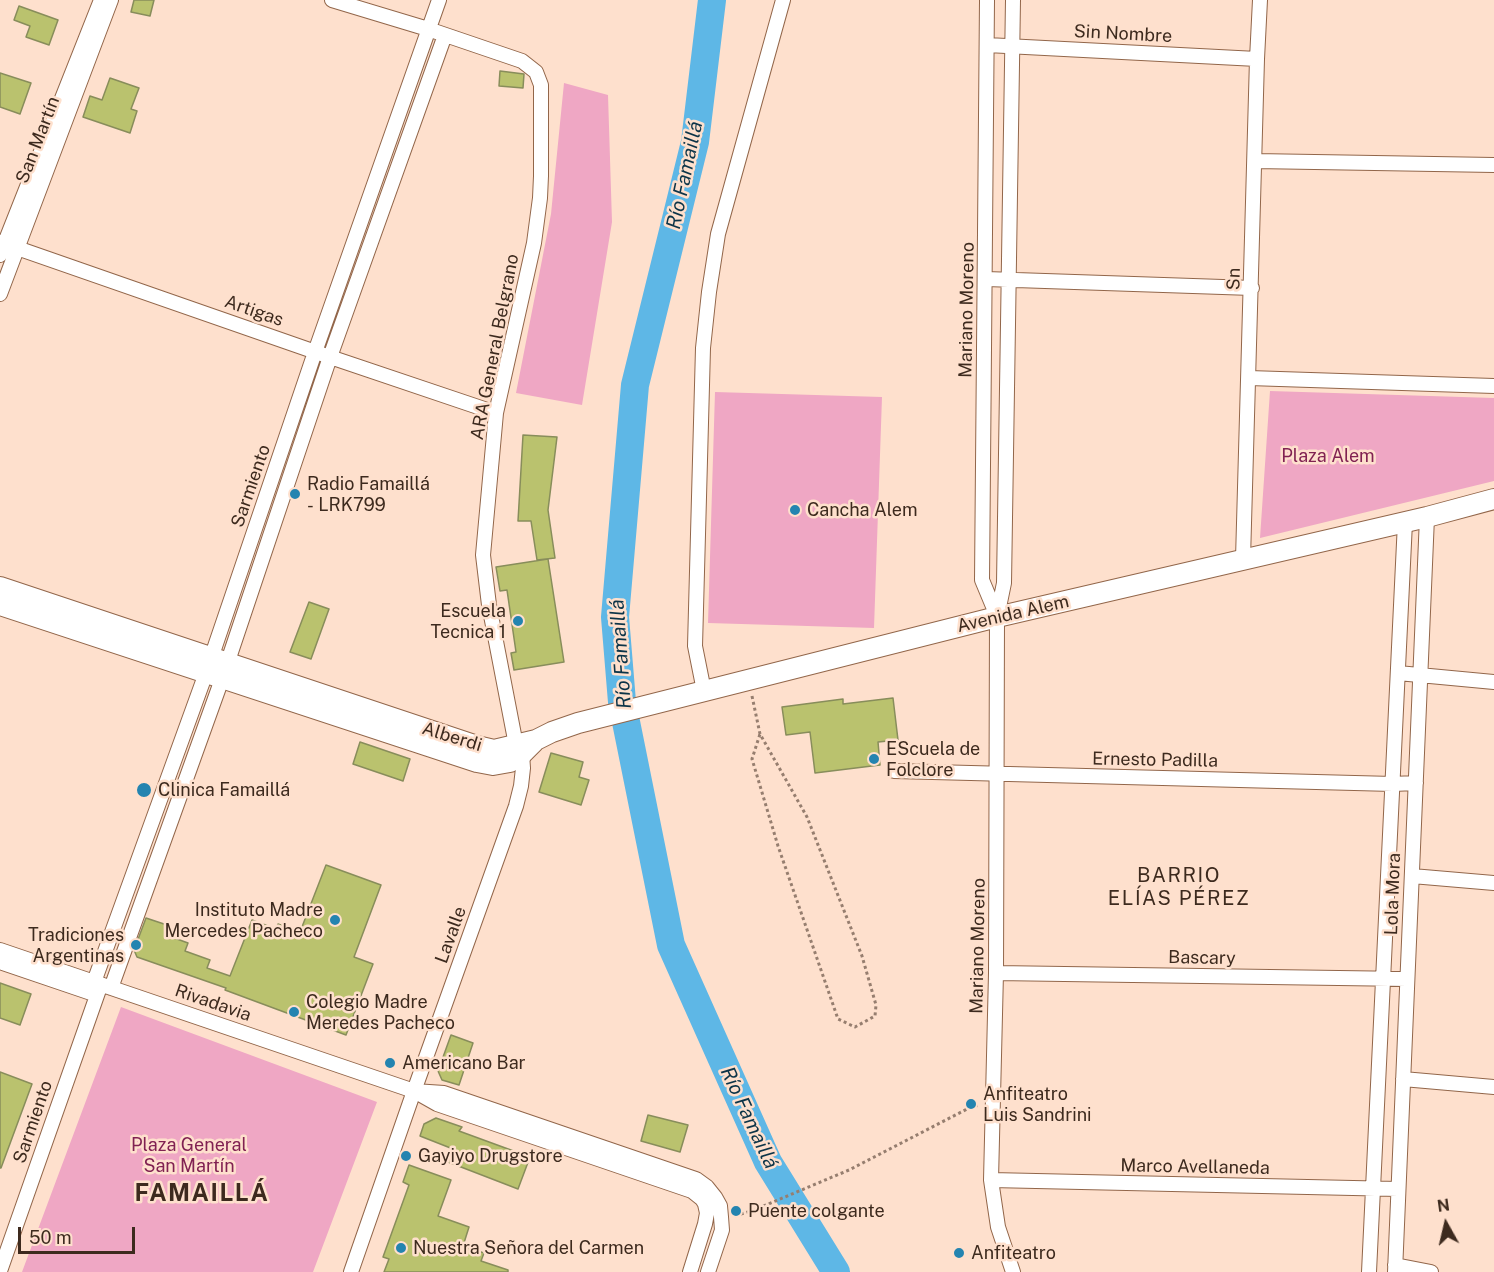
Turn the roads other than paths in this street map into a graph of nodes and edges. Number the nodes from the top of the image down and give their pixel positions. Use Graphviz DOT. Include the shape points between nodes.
graph roads {
  1 [pos="101,0"];
  2 [pos="111,0"];
  3 [pos="332,0"];
  4 [pos="439,0"];
  5 [pos="783,0"];
  6 [pos="987,0"];
  7 [pos="1013,0"];
  8 [pos="1260,0"];
  9 [pos="428,29"];
  10 [pos="445,35"];
  11 [pos="987,45"];
  12 [pos="1013,46"];
  13 [pos="1257,59"];
  14 [pos="1255,160"];
  15 [pos="1494,165"];
  16 [pos="5,247"];
  17 [pos="986,279"];
  18 [pos="1009,280"];
  19 [pos="1252,288"];
  20 [pos="0,294"];
  21 [pos="315,352"];
  22 [pos="330,357"];
  23 [pos="1249,378"];
  24 [pos="1494,386"];
  25 [pos="496,412"];
  26 [pos="1494,499"];
  27 [pos="1427,517"];
  28 [pos="1405,522"];
  29 [pos="1243,560"];
  30 [pos="0,587"];
  31 [pos="0,605"];
  32 [pos="997,617"];
  33 [pos="216,668"];
  34 [pos="1398,673"];
  35 [pos="1420,676"];
  36 [pos="1494,681"];
  37 [pos="698,693"];
  38 [pos="536,740"];
  39 [pos="519,750"];
  40 [pos="894,771"];
  41 [pos="997,774"];
  42 [pos="1416,783"];
  43 [pos="1393,784"];
  44 [pos="1412,876"];
  45 [pos="1494,883"];
  46 [pos="0,950"];
  47 [pos="0,962"];
  48 [pos="996,973"];
  49 [pos="1383,978"];
  50 [pos="1407,979"];
  51 [pos="101,987"];
  52 [pos="1403,1079"];
  53 [pos="1494,1087"];
  54 [pos="414,1090"];
  55 [pos="992,1180"];
  56 [pos="1373,1189"];
  57 [pos="1398,1189"];
  58 [pos="710,1200"];
  59 [pos="1395,1269"];
  60 [pos="0,1271"];
  61 [pos="351,1272"];
  62 [pos="690,1272"];
  63 [pos="708,1272"];
  64 [pos="1013,1272"];
  65 [pos="1369,1272"];
  66 [pos="1431,1272"];
  1 -- 16 [label="street, San Martín"];
  2 -- 16 [label="street, San Martín"];
  3 -- 9 [label="street, ARA General Belgrano"];
  4 -- 9 [label="street, Sarmiento"];
  5 -- 37 [label="street" via="718,234 708,292 695,646"];
  6 -- 11 [label="street, Mariano Moreno"];
  7 -- 12 [label="street, Mariano Moreno"];
  8 -- 13 [label="street, Sn"];
  9 -- 10 [label="street, ARA General Belgrano"];
  9 -- 21 [label="street, Sarmiento"];
  10 -- 22 [label="street, Sarmiento"];
  10 -- 25 [label="street, ARA General Belgrano" via="522,61 536,72 541,85 541,176 536,232"];
  11 -- 12 [label="street, Sin Nombre"];
  11 -- 17 [label="street, Mariano Moreno"];
  12 -- 13 [label="street, Sin Nombre"];
  12 -- 18 [label="street, Mariano Moreno"];
  13 -- 14 [label="street, Sn"];
  14 -- 15 [label="street"];
  14 -- 19 [label="street, Sn"];
  16 -- 20 [label="street, San Martín"];
  16 -- 21 [label="street, Artigas"];
  17 -- 18 [label="street"];
  17 -- 32 [label="street, Mariano Moreno" via="982,580"];
  18 -- 19 [label="street"];
  18 -- 32 [label="street, Mariano Moreno" via="1004,584"];
  19 -- 23 [label="street, Sn"];
  21 -- 22 [label="street, Artigas"];
  21 -- 33 [label="street, Sarmiento"];
  22 -- 25 [label="street, Artigas"];
  22 -- 33 [label="street, Sarmiento"];
  23 -- 24 [label="street"];
  23 -- 29 [label="street, Sn"];
  25 -- 39 [label="street, ARA General Belgrano" via="483,555"];
  26 -- 27 [label="street, Avenida Alem"];
  27 -- 28 [label="street, Avenida Alem"];
  27 -- 35 [label="street, Lola Mora"];
  28 -- 29 [label="street, Avenida Alem"];
  28 -- 34 [label="street, Lola Mora"];
  29 -- 32 [label="street, Avenida Alem"];
  30 -- 33 [label="street, Alberdi"];
  31 -- 33 [label="street, Alberdi"];
  32 -- 37 [label="street, Avenida Alem"];
  32 -- 41 [label="street, Mariano Moreno"];
  33 -- 39 [label="street, Alberdi" via="477,746"];
  33 -- 51 [label="street, Sarmiento"];
  34 -- 35 [label="street"];
  34 -- 43 [label="street, Lola Mora"];
  35 -- 36 [label="street"];
  35 -- 42 [label="street, Lola Mora"];
  37 -- 38 [label="street, Avenida Alem" via="578,723"];
  38 -- 39 [label="street, Alberdi"];
  39 -- 54 [label="street, Lavalle" via="523,768 516,806"];
  40 -- 41 [label="street, Ernesto Padilla"];
  41 -- 43 [label="street, Ernesto Padilla"];
  41 -- 48 [label="street, Mariano Moreno"];
  42 -- 43 [label="street, Ernesto Padilla"];
  42 -- 44 [label="street, Lola Mora"];
  43 -- 49 [label="street, Lola Mora"];
  44 -- 45 [label="street"];
  44 -- 50 [label="street, Lola Mora"];
  46 -- 51 [label="street, Rivadavia"];
  47 -- 51 [label="street, Rivadavia"];
  48 -- 49 [label="street, Bascary"];
  48 -- 55 [label="street, Mariano Moreno"];
  49 -- 50 [label="street, Bascary"];
  49 -- 56 [label="street, Lola Mora"];
  50 -- 52 [label="street, Lola Mora"];
  51 -- 54 [label="street, Rivadavia"];
  51 -- 60 [label="street, Sarmiento"];
  52 -- 53 [label="street"];
  52 -- 57 [label="street, Lola Mora"];
  54 -- 58 [label="street, Rivadavia" via="437,1104"];
  54 -- 61 [label="street, Lavalle"];
  55 -- 56 [label="street, Marco Avellaneda"];
  55 -- 64 [label="street, Mariano Moreno" via="998,1227"];
  56 -- 57 [label="street, Marco Avellaneda"];
  56 -- 65 [label="street, Lola Mora"];
  57 -- 59 [label="street, Lola Mora"];
  58 -- 62 [label="street"];
  58 -- 63 [label="street" via="720,1206 722,1230"];
  59 -- 66 [label="street"];
}
